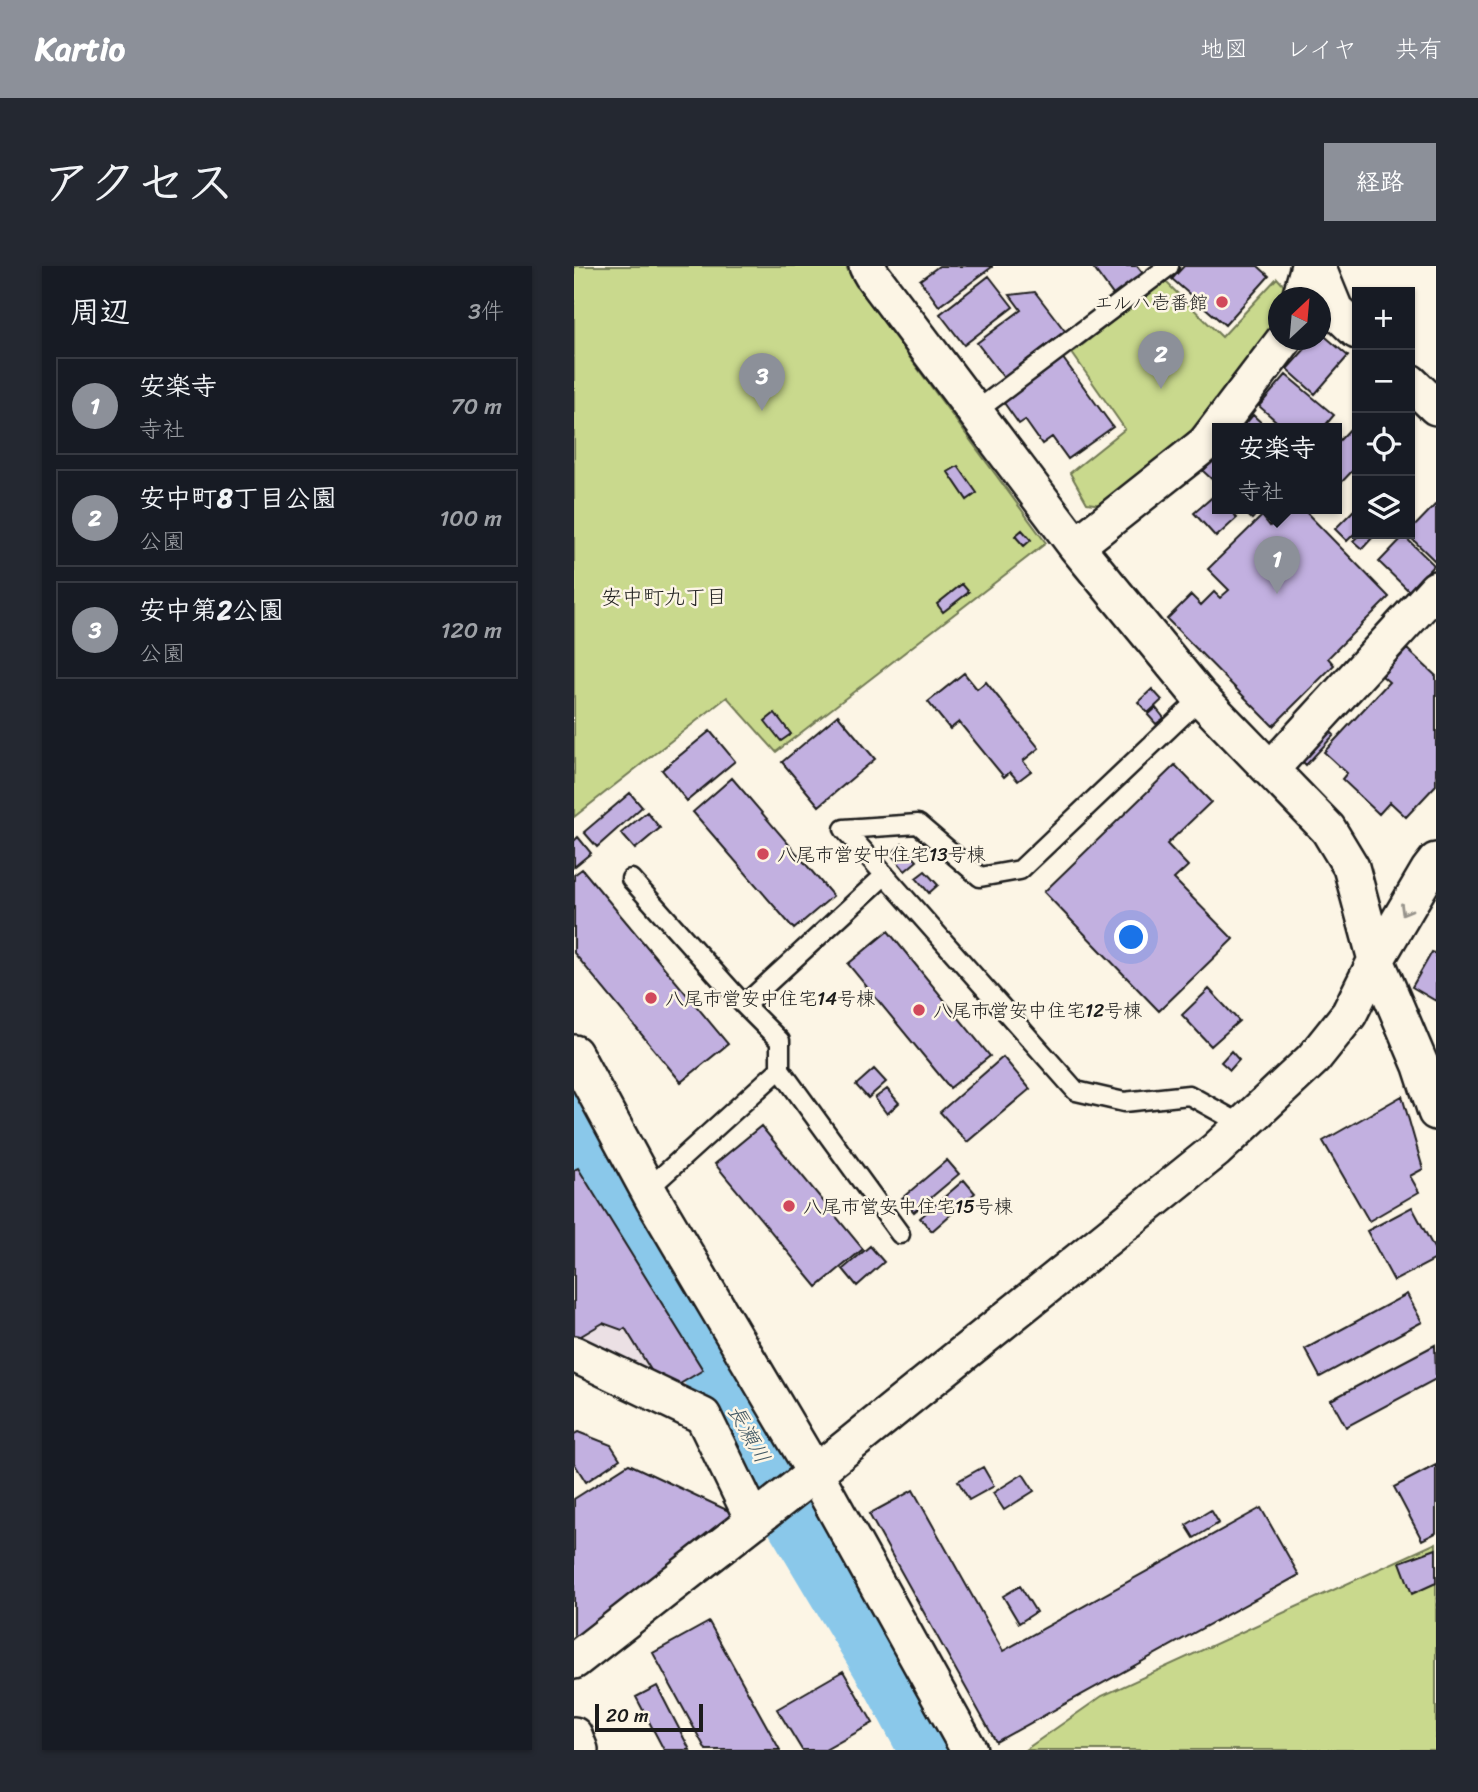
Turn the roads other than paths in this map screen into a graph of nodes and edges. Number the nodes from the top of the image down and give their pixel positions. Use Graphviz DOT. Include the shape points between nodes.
graph roads {
  1 [pos="867,266"];
  2 [pos="1169,266"];
  3 [pos="1309,266"];
  4 [pos="1317,266"];
  5 [pos="1303,287"];
  6 [pos="1352,326"];
  7 [pos="1276,350"];
  8 [pos="1415,387"];
  9 [pos="1436,407"];
  10 [pos="975,412"];
  11 [pos="1221,423"];
  12 [pos="1212,435"];
  13 [pos="1076,546"];
  14 [pos="1436,590"];
  15 [pos="1201,698"];
  16 [pos="1271,769"];
  17 [pos="1436,862"];
  18 [pos="885,875"];
  19 [pos="631,879"];
  20 [pos="1376,960"];
  21 [pos="744,1005"];
  22 [pos="574,1053"];
  23 [pos="780,1069"];
  24 [pos="1436,1112"];
  25 [pos="1243,1125"];
  26 [pos="660,1178"];
  27 [pos="900,1234"];
  28 [pos="574,1354"];
  29 [pos="810,1477"];
  30 [pos="764,1513"];
  31 [pos="574,1661"];
  32 [pos="574,1735"];
  33 [pos="580,1750"];
  34 [pos="969,1750"];
  1 -- 10 [label="street"];
  2 -- 10 [label="lane"];
  3 -- 5 [label="street"];
  4 -- 6 [label="street" via="1335,310"];
  7 -- 11 [label="street"];
  8 -- 9 [label="street"];
  10 -- 13 [label="street"];
  12 -- 13 [label="street"];
  13 -- 15 [label="street"];
  14 -- 16 [label="street"];
  15 -- 16 [label="street"];
  15 -- 18 [label="lane" via="1020,870 980,877 918,824 844,829"];
  16 -- 20 [label="street" via="1328,829 1351,867"];
  17 -- 20 [label="street, one-way"];
  18 -- 21 [label="lane"];
  18 -- 25 [label="lane" via="1076,1091 1124,1102 1189,1096"];
  19 -- 21 [label="lane"];
  20 -- 24 [label="street"];
  20 -- 25 [label="street" via="1349,1014 1313,1059"];
  21 -- 23 [label="lane" via="780,1041"];
  22 -- 29 [label="street"];
  23 -- 26 [label="lane"];
  23 -- 27 [label="lane"];
  25 -- 29 [label="street"];
  28 -- 30 [label="street" via="703,1416"];
  29 -- 30 [label="street"];
  29 -- 34 [label="street"];
  30 -- 31 [label="street"];
  32 -- 33 [label="street"];
}
